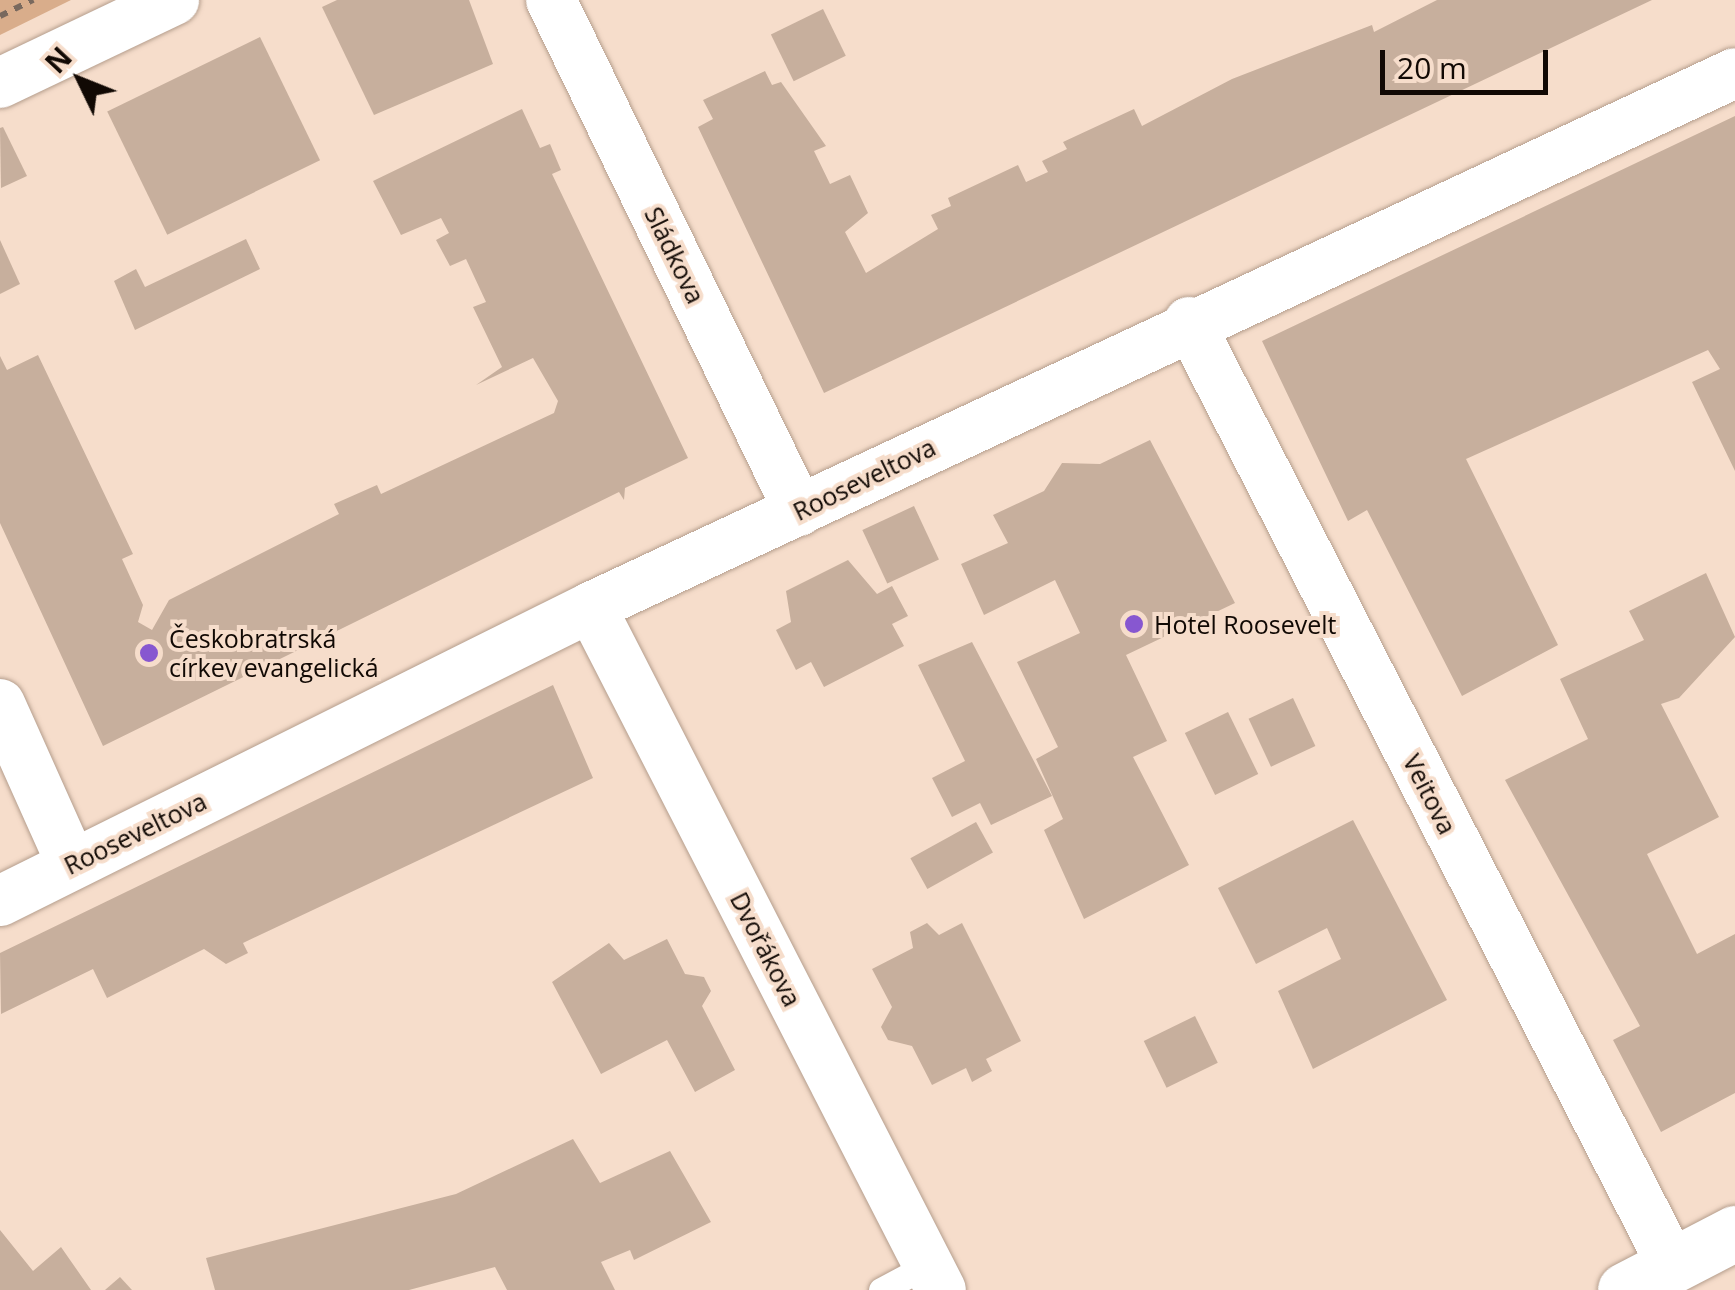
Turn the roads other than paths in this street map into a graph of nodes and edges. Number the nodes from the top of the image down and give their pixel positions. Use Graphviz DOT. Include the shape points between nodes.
graph roads {
  1 [pos="174,0"];
  2 [pos="551,0"];
  3 [pos="1735,73"];
  4 [pos="0,82"];
  5 [pos="1189,322"];
  6 [pos="799,511"];
  7 [pos="591,607"];
  8 [pos="0,704"];
  9 [pos="72,865"];
  10 [pos="0,901"];
  11 [pos="1735,1233"];
  12 [pos="1648,1278"];
  13 [pos="936,1281"];
  14 [pos="881,1290"];
  1 -- 4 [label="street"];
  2 -- 6 [label="street, Sládkova"];
  3 -- 5 [label="street, Rooseveltova"];
  5 -- 6 [label="street, Rooseveltova"];
  5 -- 12 [label="street, Veitova"];
  6 -- 7 [label="street, Rooseveltova"];
  7 -- 9 [label="street, Rooseveltova"];
  7 -- 13 [label="street, Dvořákova"];
  8 -- 9 [label="street"];
  9 -- 10 [label="street, Rooseveltova"];
  11 -- 12 [label="main road"];
  13 -- 14 [label="lane"];
}
